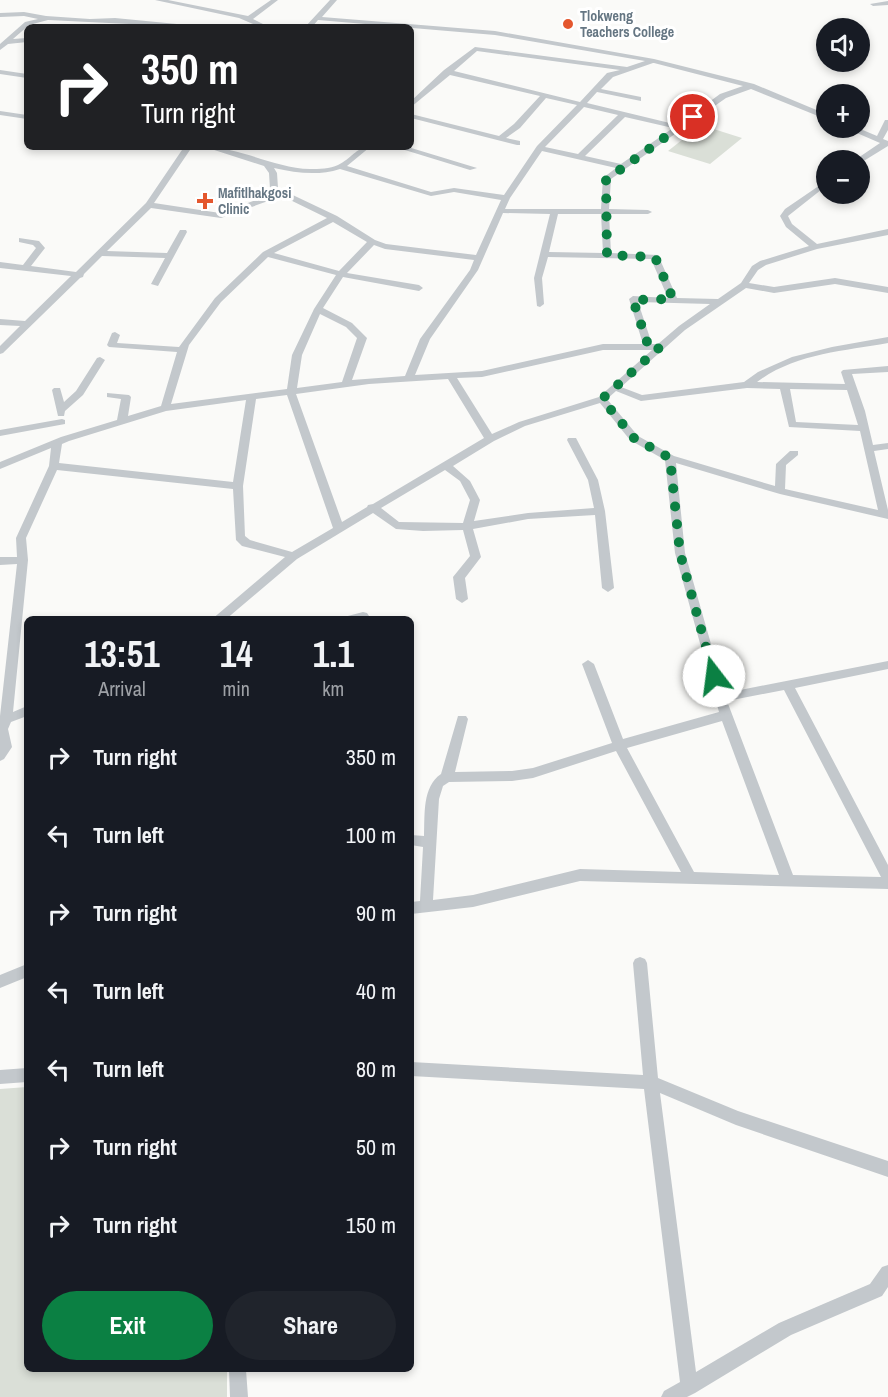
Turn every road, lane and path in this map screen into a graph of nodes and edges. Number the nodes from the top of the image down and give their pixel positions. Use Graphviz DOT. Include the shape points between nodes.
graph roads {
  1 [pos="158,0"];
  2 [pos="275,0"];
  3 [pos="334,0"];
  4 [pos="888,3"];
  5 [pos="873,4"];
  6 [pos="0,15"];
  7 [pos="46,18"];
  8 [pos="250,18"];
  9 [pos="315,18"];
  10 [pos="26,24"];
  11 [pos="157,24"];
  12 [pos="261,24"];
  13 [pos="310,24"];
  14 [pos="387,24"];
  15 [pos="24,26"];
  16 [pos="414,26"];
  17 [pos="24,40"];
  18 [pos="8,42"];
  19 [pos="0,48"];
  20 [pos="654,61"];
  21 [pos="630,69"];
  22 [pos="0,72"];
  23 [pos="447,72"];
  24 [pos="24,76"];
  25 [pos="752,86"];
  26 [pos="596,90"];
  27 [pos="545,95"];
  28 [pos="638,99"];
  29 [pos="414,102"];
  30 [pos="583,104"];
  31 [pos="816,112"];
  32 [pos="0,113"];
  33 [pos="623,114"];
  34 [pos="24,117"];
  35 [pos="414,117"];
  36 [pos="888,122"];
  37 [pos="678,127"];
  38 [pos="870,136"];
  39 [pos="501,138"];
  40 [pos="884,142"];
  41 [pos="517,143"];
  42 [pos="540,148"];
  43 [pos="186,150"];
  44 [pos="220,150"];
  45 [pos="362,150"];
  46 [pos="410,150"];
  47 [pos="870,152"];
  48 [pos="580,157"];
  49 [pos="266,162"];
  50 [pos="341,167"];
  51 [pos="622,167"];
  52 [pos="473,168"];
  53 [pos="816,191"];
  54 [pos="282,193"];
  55 [pos="506,198"];
  56 [pos="149,205"];
  57 [pos="555,210"];
  58 [pos="500,211"];
  59 [pos="605,211"];
  60 [pos="648,212"];
  61 [pos="334,218"];
  62 [pos="183,232"];
  63 [pos="888,232"];
  64 [pos="22,240"];
  65 [pos="372,242"];
  66 [pos="816,247"];
  67 [pos="102,253"];
  68 [pos="266,254"];
  69 [pos="543,254"];
  70 [pos="607,255"];
  71 [pos="169,256"];
  72 [pos="480,258"];
  73 [pos="0,265"];
  74 [pos="26,267"];
  75 [pos="341,274"];
  76 [pos="80,275"];
  77 [pos="155,284"];
  78 [pos="744,285"];
  79 [pos="419,288"];
  80 [pos="888,290"];
  81 [pos="673,299"];
  82 [pos="721,302"];
  83 [pos="540,304"];
  84 [pos="318,309"];
  85 [pos="0,322"];
  86 [pos="28,324"];
  87 [pos="114,335"];
  88 [pos="888,340"];
  89 [pos="648,345"];
  90 [pos="660,347"];
  91 [pos="182,350"];
  92 [pos="0,351"];
  93 [pos="100,360"];
  94 [pos="888,369"];
  95 [pos="452,378"];
  96 [pos="408,380"];
  97 [pos="346,384"];
  98 [pos="747,385"];
  99 [pos="785,387"];
  100 [pos="851,387"];
  101 [pos="616,388"];
  102 [pos="57,390"];
  103 [pos="291,393"];
  104 [pos="110,395"];
  105 [pos="251,398"];
  106 [pos="602,399"];
  107 [pos="165,408"];
  108 [pos="61,410"];
  109 [pos="122,421"];
  110 [pos="62,422"];
  111 [pos="864,428"];
  112 [pos="0,433"];
  113 [pos="490,439"];
  114 [pos="61,440"];
  115 [pos="572,440"];
  116 [pos="888,446"];
  117 [pos="868,449"];
  118 [pos="794,453"];
  119 [pos="670,458"];
  120 [pos="444,465"];
  121 [pos="0,466"];
  122 [pos="54,466"];
  123 [pos="238,486"];
  124 [pos="780,491"];
  125 [pos="372,507"];
  126 [pos="600,511"];
  127 [pos="886,516"];
  128 [pos="467,526"];
  129 [pos="338,527"];
  130 [pos="293,556"];
  131 [pos="23,560"];
  132 [pos="0,561"];
  133 [pos="608,588"];
  134 [pos="462,598"];
  135 [pos="222,616"];
  136 [pos="588,664"];
  137 [pos="888,665"];
  138 [pos="788,685"];
  139 [pos="720,698"];
  140 [pos="24,712"];
  141 [pos="726,715"];
  142 [pos="462,719"];
  143 [pos="3,720"];
  144 [pos="619,745"];
  145 [pos="0,756"];
  146 [pos="447,777"];
  147 [pos="414,840"];
  148 [pos="430,842"];
  149 [pos="690,877"];
  150 [pos="788,880"];
  151 [pos="888,880"];
  152 [pos="426,906"];
  153 [pos="414,908"];
  154 [pos="640,963"];
  155 [pos="24,971"];
  156 [pos="0,982"];
  157 [pos="414,1069"];
  158 [pos="24,1076"];
  159 [pos="0,1077"];
  160 [pos="651,1082"];
  161 [pos="888,1169"];
  162 [pos="888,1273"];
  163 [pos="238,1372"];
  164 [pos="689,1387"];
  165 [pos="239,1397"];
  166 [pos="670,1397"];
  1 -- 8 [label="street"];
  2 -- 8 [label="street"];
  3 -- 9 [label="street"];
  4 -- 5 [label="street"];
  6 -- 7 [label="street"];
  7 -- 10 [label="street"];
  7 -- 11 [label="street"];
  8 -- 12 [label="street"];
  9 -- 13 [label="street"];
  9 -- 14 [label="street"];
  15 -- 18 [label="street"];
  16 -- 20 [label="street" via="495,33"];
  17 -- 18 [label="street"];
  18 -- 19 [label="street"];
  20 -- 21 [label="street"];
  20 -- 25 [label="street"];
  21 -- 23 [label="street" via="478,48 470,50"];
  21 -- 26 [label="street" via="610,75"];
  22 -- 24 [label="street"];
  23 -- 27 [label="street"];
  23 -- 29 [label="street"];
  25 -- 31 [label="street"];
  25 -- 37 [label="street" via="723,96"];
  26 -- 28 [label="street"];
  26 -- 30 [label="street"];
  27 -- 30 [label="street"];
  27 -- 39 [label="street"];
  30 -- 33 [label="street"];
  30 -- 42 [label="street"];
  32 -- 34 [label="street"];
  33 -- 37 [label="street"];
  33 -- 48 [label="street"];
  35 -- 39 [label="street"];
  36 -- 40 [label="street"];
  37 -- 51 [label="street"];
  38 -- 40 [label="street"];
  39 -- 41 [label="street"];
  40 -- 47 [label="street"];
  42 -- 48 [label="street"];
  42 -- 55 [label="street"];
  43 -- 56 [label="street"];
  44 -- 49 [label="street"];
  45 -- 50 [label="street"];
  46 -- 52 [label="street"];
  48 -- 51 [label="street"];
  49 -- 50 [label="street" via="308,171"];
  49 -- 54 [label="street" via="273,174 272,185"];
  50 -- 55 [label="street" via="431,194 454,190"];
  51 -- 59 [label="street" via="606,180"];
  53 -- 66 [label="street" via="784,216"];
  54 -- 56 [label="street" via="220,216"];
  54 -- 61 [label="street"];
  55 -- 58 [label="street"];
  56 -- 67 [label="street"];
  57 -- 58 [label="street"];
  57 -- 59 [label="street"];
  57 -- 69 [label="street"];
  58 -- 72 [label="street"];
  59 -- 60 [label="street"];
  59 -- 70 [label="street"];
  61 -- 65 [label="street"];
  61 -- 68 [label="street"];
  62 -- 71 [label="street"];
  63 -- 66 [label="street"];
  64 -- 74 [label="street" via="41,248"];
  65 -- 72 [label="street"];
  65 -- 75 [label="street"];
  66 -- 78 [label="street" via="763,263"];
  67 -- 71 [label="street"];
  67 -- 76 [label="street"];
  68 -- 75 [label="street"];
  68 -- 91 [label="street" via="218,300"];
  69 -- 70 [label="street"];
  69 -- 83 [label="street" via="538,278"];
  70 -- 81 [label="street" via="655,257"];
  71 -- 77 [label="street"];
  72 -- 96 [label="street" via="425,339"];
  73 -- 74 [label="street"];
  74 -- 76 [label="street"];
  75 -- 79 [label="street"];
  75 -- 84 [label="street"];
  76 -- 86 [label="street"];
  78 -- 80 [label="street" via="774,291 835,281"];
  78 -- 82 [label="street"];
  81 -- 82 [label="street"];
  81 -- 89 [label="street" via="633,300"];
  82 -- 90 [label="street"];
  84 -- 97 [label="street" via="362,338"];
  84 -- 103 [label="street" via="297,355"];
  85 -- 86 [label="street"];
  86 -- 92 [label="street"];
  87 -- 91 [label="street" via="112,345"];
  88 -- 98 [label="street" via="786,363 767,370"];
  89 -- 90 [label="street"];
  89 -- 95 [label="street" via="603,347 482,375"];
  90 -- 101 [label="street"];
  91 -- 107 [label="street"];
  93 -- 108 [label="street" via="80,393"];
  94 -- 100 [label="street" via="846,372"];
  95 -- 96 [label="street"];
  95 -- 113 [label="street"];
  96 -- 97 [label="street"];
  97 -- 103 [label="street"];
  98 -- 99 [label="street"];
  98 -- 101 [label="street" via="641,398"];
  99 -- 100 [label="street"];
  99 -- 111 [label="street" via="792,424"];
  100 -- 111 [label="street"];
  101 -- 106 [label="street"];
  102 -- 108 [label="street"];
  103 -- 105 [label="street"];
  103 -- 129 [label="street"];
  104 -- 109 [label="street" via="126,397"];
  105 -- 107 [label="street"];
  105 -- 123 [label="street"];
  106 -- 113 [label="street" via="522,424"];
  106 -- 119 [label="street" via="634,438"];
  107 -- 109 [label="street"];
  108 -- 110 [label="street"];
  109 -- 114 [label="street"];
  110 -- 112 [label="street"];
  110 -- 114 [label="street"];
  111 -- 117 [label="street"];
  113 -- 120 [label="street"];
  114 -- 121 [label="street"];
  114 -- 122 [label="street"];
  115 -- 126 [label="street" via="593,480"];
  116 -- 117 [label="street"];
  117 -- 127 [label="street"];
  118 -- 124 [label="street" via="781,464"];
  119 -- 124 [label="street"];
  119 -- 139 [label="street" via="680,553"];
  120 -- 125 [label="street"];
  120 -- 128 [label="street" via="472,490 475,500"];
  122 -- 123 [label="street"];
  122 -- 131 [label="street" via="21,538"];
  123 -- 130 [label="street" via="238,528 242,540"];
  124 -- 127 [label="street"];
  125 -- 128 [label="street" via="396,525"];
  125 -- 129 [label="street"];
  126 -- 128 [label="street" via="528,516"];
  126 -- 133 [label="street"];
  128 -- 134 [label="street" via="476,557 459,578"];
  129 -- 130 [label="street"];
  130 -- 135 [label="street"];
  131 -- 132 [label="street"];
  131 -- 143 [label="street"];
  136 -- 144 [label="street"];
  137 -- 138 [label="street"];
  138 -- 139 [label="street"];
  138 -- 151 [label="street"];
  139 -- 141 [label="street"];
  140 -- 143 [label="street"];
  141 -- 144 [label="street"];
  141 -- 150 [label="street"];
  142 -- 146 [label="street"];
  143 -- 145 [label="street" via="6,747"];
  144 -- 146 [label="street" via="533,773"];
  144 -- 149 [label="street"];
  146 -- 148 [label="street" via="438,783 433,799"];
  147 -- 148 [label="street"];
  148 -- 152 [label="street"];
  149 -- 150 [label="street"];
  149 -- 152 [label="street" via="580,875 473,901"];
  150 -- 151 [label="street"];
  152 -- 153 [label="street"];
  154 -- 160 [label="street"];
  155 -- 156 [label="street"];
  157 -- 160 [label="street"];
  158 -- 159 [label="street"];
  160 -- 161 [label="street" via="736,1118"];
  160 -- 164 [label="street"];
  162 -- 164 [label="street" via="876,1290 785,1329"];
  163 -- 165 [label="street"];
  164 -- 166 [label="street"];
}
